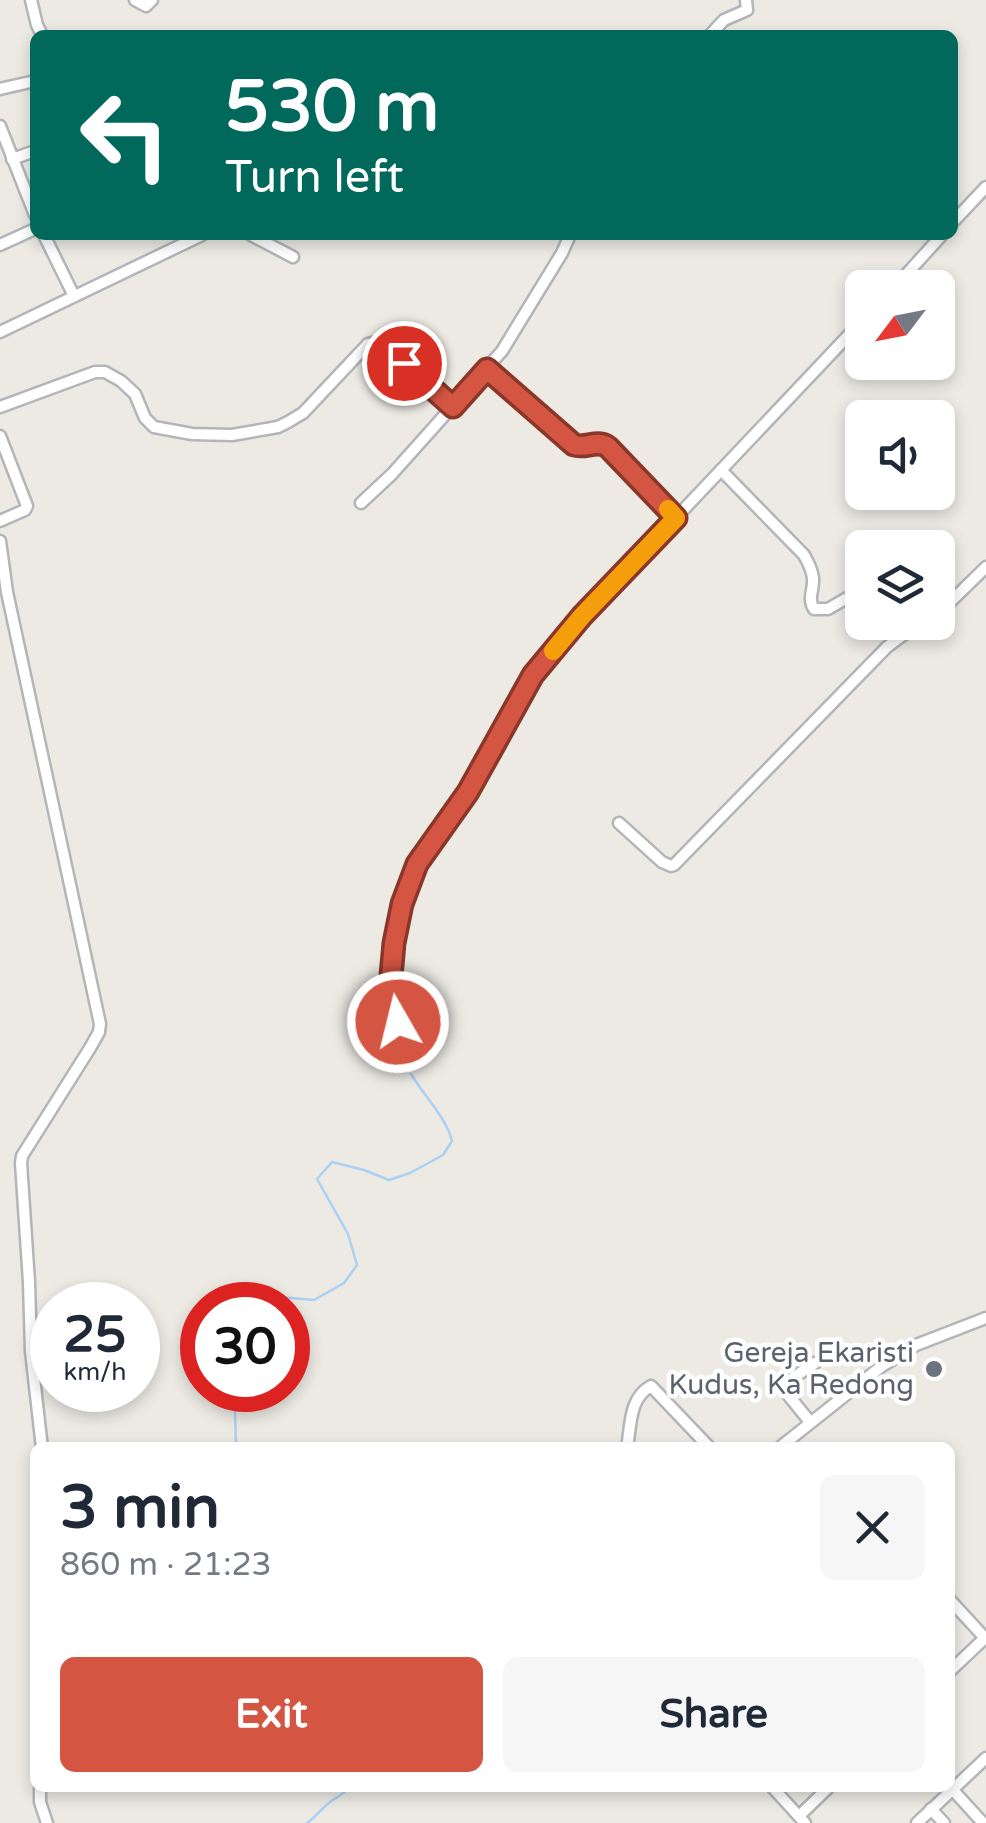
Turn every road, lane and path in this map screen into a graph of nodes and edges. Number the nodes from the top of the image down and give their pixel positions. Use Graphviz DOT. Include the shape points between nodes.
graph roads {
  1 [pos="31,0"];
  2 [pos="135,0"];
  3 [pos="152,0"];
  4 [pos="746,0"];
  5 [pos="39,30"];
  6 [pos="715,30"];
  7 [pos="30,82"];
  8 [pos="0,89"];
  9 [pos="0,126"];
  10 [pos="3,144"];
  11 [pos="30,153"];
  12 [pos="12,159"];
  13 [pos="986,187"];
  14 [pos="30,203"];
  15 [pos="958,217"];
  16 [pos="30,231"];
  17 [pos="46,240"];
  18 [pos="192,240"];
  19 [pos="260,240"];
  20 [pos="568,240"];
  21 [pos="937,240"];
  22 [pos="0,245"];
  23 [pos="292,257"];
  24 [pos="910,270"];
  25 [pos="74,296"];
  26 [pos="0,332"];
  27 [pos="845,339"];
  28 [pos="487,369"];
  29 [pos="453,407"];
  30 [pos="0,408"];
  31 [pos="0,436"];
  32 [pos="722,470"];
  33 [pos="362,503"];
  34 [pos="676,518"];
  35 [pos="0,521"];
  36 [pos="0,541"];
  37 [pos="986,567"];
  38 [pos="955,597"];
  39 [pos="845,599"];
  40 [pos="896,640"];
  41 [pos="619,823"];
  42 [pos="398,1022"];
  43 [pos="986,1318"];
  44 [pos="815,1363"];
  45 [pos="810,1422"];
  46 [pos="41,1442"];
  47 [pos="628,1442"];
  48 [pos="704,1442"];
  49 [pos="786,1442"];
  50 [pos="955,1605"];
  51 [pos="986,1638"];
  52 [pos="955,1667"];
  53 [pos="986,1758"];
  54 [pos="955,1787"];
  55 [pos="40,1792"];
  56 [pos="777,1792"];
  57 [pos="825,1792"];
  58 [pos="950,1792"];
  59 [pos="954,1792"];
  60 [pos="931,1809"];
  61 [pos="802,1820"];
  62 [pos="46,1823"];
  63 [pos="917,1823"];
  64 [pos="944,1823"];
  65 [pos="982,1823"];
  1 -- 5 [label="street"];
  2 -- 3 [label="street" via="146,6"];
  4 -- 6 [label="street" via="747,10"];
  7 -- 8 [label="street"];
  9 -- 10 [label="street"];
  10 -- 12 [label="street"];
  11 -- 12 [label="street"];
  12 -- 14 [label="street"];
  13 -- 15 [label="street"];
  16 -- 22 [label="street"];
  17 -- 25 [label="street"];
  18 -- 25 [label="street"];
  19 -- 23 [label="street"];
  20 -- 28 [label="street"];
  21 -- 24 [label="street"];
  25 -- 26 [label="street"];
  27 -- 32 [label="street"];
  28 -- 29 [label="street"];
  28 -- 34 [label="street" via="574,445 608,447"];
  29 -- 30 [label="street" via="375,341 288,422 232,435 154,427 135,394 104,372"];
  29 -- 33 [label="street"];
  31 -- 35 [label="street" via="27,506"];
  32 -- 34 [label="street"];
  32 -- 39 [label="street" via="804,555 814,609"];
  34 -- 42 [label="street" via="533,675 468,792 417,864 394,943"];
  36 -- 46 [label="street" via="100,1024 20,1163"];
  37 -- 38 [label="street"];
  40 -- 41 [label="street" via="671,866"];
  43 -- 45 [label="street" via="904,1352"];
  44 -- 45 [label="street" via="781,1386"];
  45 -- 49 [label="street"];
  47 -- 48 [label="street" via="634,1407 651,1386"];
  50 -- 51 [label="street"];
  51 -- 52 [label="street"];
  53 -- 54 [label="street"];
  55 -- 62 [label="street"];
  56 -- 61 [label="street"];
  57 -- 61 [label="street"];
  58 -- 60 [label="street"];
  59 -- 65 [label="street"];
  60 -- 63 [label="street"];
  60 -- 64 [label="street"];
}
